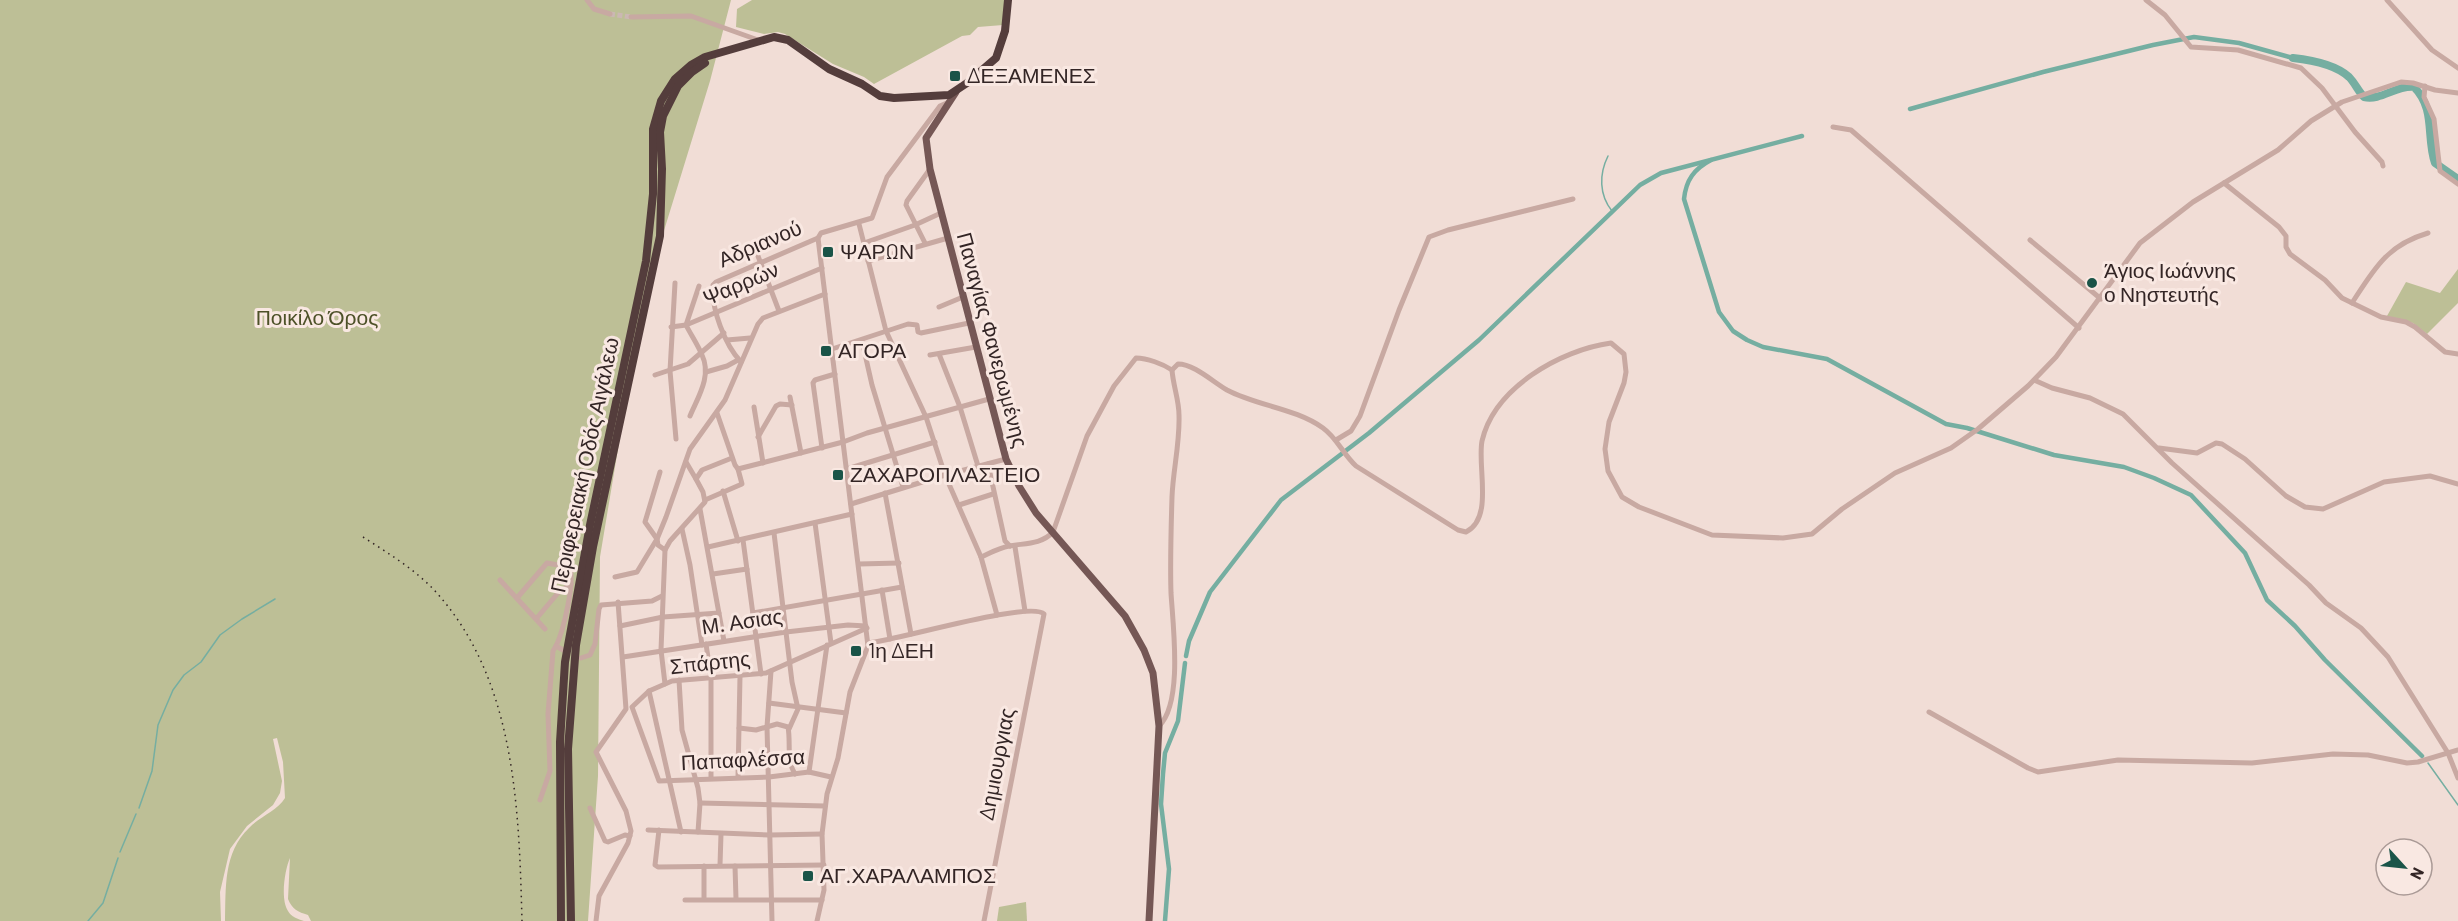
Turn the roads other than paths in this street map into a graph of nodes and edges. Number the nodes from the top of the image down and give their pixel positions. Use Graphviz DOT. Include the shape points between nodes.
graph roads {
  1 [pos="587,0"];
  2 [pos="1008,0"];
  3 [pos="2146,0"];
  4 [pos="2387,0"];
  5 [pos="610,14"];
  6 [pos="631,17"];
  7 [pos="758,40"];
  8 [pos="723,52"];
  9 [pos="2458,68"];
  10 [pos="2425,86"];
  11 [pos="957,90"];
  12 [pos="2458,93"];
  13 [pos="949,102"];
  14 [pos="2336,105"];
  15 [pos="1833,127"];
  16 [pos="2383,166"];
  17 [pos="930,169"];
  18 [pos="2224,183"];
  19 [pos="2458,184"];
  20 [pos="1573,199"];
  21 [pos="941,213"];
  22 [pos="859,224"];
  23 [pos="915,225"];
  24 [pos="2428,233"];
  25 [pos="818,238"];
  26 [pos="948,238"];
  27 [pos="2030,240"];
  28 [pos="753,243"];
  29 [pos="864,243"];
  30 [pos="925,243"];
  31 [pos="868,261"];
  32 [pos="760,262"];
  33 [pos="822,268"];
  34 [pos="675,284"];
  35 [pos="699,286"];
  36 [pos="770,290"];
  37 [pos="825,294"];
  38 [pos="963,297"];
  39 [pos="2100,299"];
  40 [pos="2352,303"];
  41 [pos="939,307"];
  42 [pos="779,311"];
  43 [pos="717,312"];
  44 [pos="969,323"];
  45 [pos="686,325"];
  46 [pos="671,327"];
  47 [pos="2079,328"];
  48 [pos="886,331"];
  49 [pos="724,333"];
  50 [pos="750,338"];
  51 [pos="727,340"];
  52 [pos="862,341"];
  53 [pos="976,347"];
  54 [pos="832,349"];
  55 [pos="700,352"];
  56 [pos="939,354"];
  57 [pos="2458,354"];
  58 [pos="930,355"];
  59 [pos="739,361"];
  60 [pos="1172,370"];
  61 [pos="670,371"];
  62 [pos="706,372"];
  63 [pos="835,374"];
  64 [pos="655,375"];
  65 [pos="2034,380"];
  66 [pos="790,397"];
  67 [pos="989,399"];
  68 [pos="792,405"];
  69 [pos="754,407"];
  70 [pos="960,407"];
  71 [pos="717,414"];
  72 [pos="690,416"];
  73 [pos="926,417"];
  74 [pos="886,428"];
  75 [pos="758,438"];
  76 [pos="676,439"];
  77 [pos="1336,440"];
  78 [pos="843,442"];
  79 [pos="935,442"];
  80 [pos="822,448"];
  81 [pos="2158,448"];
  82 [pos="801,453"];
  83 [pos="893,454"];
  84 [pos="732,458"];
  85 [pos="1006,459"];
  86 [pos="686,462"];
  87 [pos="763,464"];
  88 [pos="988,464"];
  89 [pos="978,466"];
  90 [pos="738,469"];
  91 [pos="847,469"];
  92 [pos="660,472"];
  93 [pos="945,475"];
  94 [pos="696,479"];
  95 [pos="2458,484"];
  96 [pos="903,488"];
  97 [pos="723,491"];
  98 [pos="885,493"];
  99 [pos="993,494"];
  100 [pos="705,500"];
  101 [pos="851,504"];
  102 [pos="959,505"];
  103 [pos="700,509"];
  104 [pos="852,514"];
  105 [pos="815,523"];
  106 [pos="682,528"];
  107 [pos="774,533"];
  108 [pos="657,539"];
  109 [pos="740,541"];
  110 [pos="1013,546"];
  111 [pos="708,547"];
  112 [pos="664,550"];
  113 [pos="981,557"];
  114 [pos="899,563"];
  115 [pos="859,564"];
  116 [pos="747,569"];
  117 [pos="713,574"];
  118 [pos="615,577"];
  119 [pos="500,580"];
  120 [pos="571,584"];
  121 [pos="902,586"];
  122 [pos="882,590"];
  123 [pos="862,593"];
  124 [pos="662,596"];
  125 [pos="517,598"];
  126 [pos="825,600"];
  127 [pos="618,602"];
  128 [pos="783,608"];
  129 [pos="1025,612"];
  130 [pos="719,613"];
  131 [pos="753,613"];
  132 [pos="697,614"];
  133 [pos="997,615"];
  134 [pos="663,617"];
  135 [pos="536,619"];
  136 [pos="620,626"];
  137 [pos="828,627"];
  138 [pos="866,627"];
  139 [pos="545,629"];
  140 [pos="786,632"];
  141 [pos="912,634"];
  142 [pos="756,637"];
  143 [pos="890,639"];
  144 [pos="724,641"];
  145 [pos="868,643"];
  146 [pos="829,644"];
  147 [pos="704,645"];
  148 [pos="556,646"];
  149 [pos="563,650"];
  150 [pos="661,650"];
  151 [pos="623,657"];
  152 [pos="581,658"];
  153 [pos="789,661"];
  154 [pos="771,671"];
  155 [pos="760,674"];
  156 [pos="740,676"];
  157 [pos="711,678"];
  158 [pos="679,680"];
  159 [pos="666,684"];
  160 [pos="649,691"];
  161 [pos="770,703"];
  162 [pos="797,706"];
  163 [pos="819,710"];
  164 [pos="1929,712"];
  165 [pos="846,713"];
  166 [pos="1159,726"];
  167 [pos="767,727"];
  168 [pos="739,728"];
  169 [pos="789,729"];
  170 [pos="2458,750"];
  171 [pos="2448,753"];
  172 [pos="809,772"];
  173 [pos="795,774"];
  174 [pos="738,777"];
  175 [pos="768,777"];
  176 [pos="831,777"];
  177 [pos="711,778"];
  178 [pos="2458,778"];
  179 [pos="657,779"];
  180 [pos="696,779"];
  181 [pos="671,781"];
  182 [pos="540,800"];
  183 [pos="700,802"];
  184 [pos="770,805"];
  185 [pos="825,806"];
  186 [pos="590,808"];
  187 [pos="648,830"];
  188 [pos="659,830"];
  189 [pos="681,832"];
  190 [pos="698,832"];
  191 [pos="721,834"];
  192 [pos="822,834"];
  193 [pos="630,836"];
  194 [pos="770,836"];
  195 [pos="720,865"];
  196 [pos="824,865"];
  197 [pos="704,866"];
  198 [pos="735,866"];
  199 [pos="771,867"];
  200 [pos="704,899"];
  201 [pos="685,900"];
  202 [pos="736,900"];
  203 [pos="771,900"];
  204 [pos="822,900"];
  205 [pos="561,921"];
  206 [pos="571,921"];
  207 [pos="596,921"];
  208 [pos="772,921"];
  209 [pos="817,921"];
  210 [pos="984,921"];
  211 [pos="1149,921"];
  1 -- 5 [label="street" via="594,9"];
  2 -- 11 [label="highway, Περιφερειακή Οδός Αιγάλεω" via="999,52 987,67"];
  3 -- 14 [label="street" via="2165,15 2188,45 2238,50 2293,64 2307,72"];
  4 -- 9 [label="street" via="2432,50"];
  6 -- 7 [label="street" via="697,18"];
  7 -- 8 [label="highway, Περιφερειακή Οδός Αιγάλεω"];
  7 -- 11 [label="highway, Περιφερειακή Οδός Αιγάλεω" via="788,40 829,69 887,98 940,96"];
  8 -- 205 [label="highway, Περιφερειακή Οδός Αιγάλεω" via="705,57 682,71 663,96 654,121 648,249 565,662 560,742"];
  8 -- 206 [label="highway, Περιφερειακή Οδός Αιγάλεω" via="685,78 673,94 660,132 660,236 593,547 573,663 568,769"];
  10 -- 12 [label="street"];
  10 -- 14 [label="street" via="2401,82"];
  10 -- 19 [label="street" via="2424,97 2434,119 2440,171"];
  11 -- 13 [label="main road, Παναγίας Φανερωμένης"];
  13 -- 17 [label="main road, Παναγίας Φανερωμένης" via="926,138"];
  13 -- 22 [label="street" via="940,106 887,177 872,218"];
  14 -- 16 [label="street"];
  14 -- 18 [label="street" via="2278,150"];
  15 -- 47 [label="street" via="1851,130"];
  17 -- 21 [label="main road, Παναγίας Φανερωμένης"];
  17 -- 23 [label="street" via="907,201"];
  18 -- 39 [label="street" via="2140,243"];
  18 -- 40 [label="street" via="2284,233 2290,254"];
  20 -- 77 [label="street" via="1429,237 1360,416 1351,431"];
  21 -- 23 [label="street"];
  21 -- 26 [label="main road, Παναγίας Φανερωμένης"];
  22 -- 25 [label="street, Αδριανού" via="821,233"];
  22 -- 29 [label="street"];
  23 -- 29 [label="street"];
  23 -- 30 [label="street"];
  24 -- 40 [label="street" via="2392,250"];
  25 -- 32 [label="street, Αδριανού"];
  25 -- 33 [label="street"];
  26 -- 30 [label="street"];
  26 -- 38 [label="main road, Παναγίας Φανερωμένης"];
  27 -- 39 [label="street"];
  28 -- 32 [label="street"];
  29 -- 31 [label="street"];
  30 -- 31 [label="street"];
  31 -- 48 [label="street"];
  32 -- 36 [label="street"];
  32 -- 43 [label="street, Αδριανού" via="716,282 713,289"];
  33 -- 36 [label="street, Ψαρρών"];
  33 -- 37 [label="street"];
  34 -- 46 [label="street"];
  35 -- 45 [label="street"];
  36 -- 42 [label="street"];
  36 -- 43 [label="street, Ψαρρών"];
  37 -- 42 [label="street"];
  37 -- 54 [label="street"];
  38 -- 41 [label="street"];
  38 -- 44 [label="main road, Παναγίας Φανερωμένης"];
  39 -- 47 [label="street"];
  40 -- 57 [label="street" via="2381,317 2406,322 2445,352"];
  42 -- 50 [label="street" via="763,318"];
  43 -- 45 [label="street, Ψαρρών"];
  43 -- 49 [label="street"];
  44 -- 48 [label="street" via="921,333 915,324"];
  44 -- 53 [label="main road, Παναγίας Φανερωμένης"];
  45 -- 46 [label="street, Ψαρρών"];
  45 -- 55 [label="street"];
  46 -- 61 [label="street"];
  47 -- 65 [label="street"];
  48 -- 52 [label="street"];
  48 -- 73 [label="street"];
  49 -- 51 [label="street"];
  49 -- 55 [label="street"];
  50 -- 51 [label="street"];
  50 -- 59 [label="street"];
  51 -- 59 [label="street"];
  52 -- 54 [label="street"];
  52 -- 74 [label="street"];
  53 -- 56 [label="street"];
  53 -- 67 [label="main road, Παναγίας Φανερωμένης"];
  54 -- 63 [label="street"];
  55 -- 61 [label="street" via="688,364"];
  55 -- 62 [label="street"];
  56 -- 58 [label="street"];
  56 -- 70 [label="street"];
  59 -- 62 [label="street"];
  59 -- 71 [label="street"];
  60 -- 77 [label="street" via="1178,364 1186,366 1228,391 1320,426"];
  60 -- 110 [label="street" via="1144,358 1130,363 1085,441 1053,532 1046,540"];
  60 -- 166 [label="street" via="1179,402 1172,497 1171,596 1176,639 1169,713"];
  61 -- 64 [label="street"];
  61 -- 76 [label="street"];
  62 -- 72 [label="street"];
  63 -- 78 [label="street"];
  63 -- 80 [label="street" via="813,383"];
  65 -- 77 [label="street" via="1951,448 1895,473 1812,534 1789,538 1712,535 1622,497 1605,459 1605,436 1626,372 1624,354 1611,344 1585,349 1545,367 1515,386 1502,400 1482,441 1484,500 1473,527 1466,532 1356,466"];
  65 -- 81 [label="street" via="2116,409"];
  66 -- 68 [label="street"];
  67 -- 70 [label="street"];
  67 -- 85 [label="main road, Παναγίας Φανερωμένης"];
  68 -- 75 [label="street" via="776,406"];
  68 -- 82 [label="street"];
  69 -- 75 [label="street"];
  70 -- 73 [label="street"];
  70 -- 89 [label="street"];
  71 -- 84 [label="street"];
  71 -- 86 [label="street" via="693,444"];
  73 -- 74 [label="street"];
  73 -- 79 [label="street"];
  74 -- 78 [label="street"];
  74 -- 83 [label="street"];
  75 -- 87 [label="street"];
  78 -- 80 [label="street"];
  78 -- 91 [label="street"];
  79 -- 83 [label="street"];
  79 -- 93 [label="street"];
  80 -- 82 [label="street"];
  81 -- 95 [label="street" via="2197,453 2222,444 2305,507 2323,509 2384,482 2430,476"];
  81 -- 171 [label="street" via="2322,599 2367,633 2392,662"];
  82 -- 87 [label="street"];
  83 -- 91 [label="street"];
  83 -- 96 [label="street"];
  84 -- 90 [label="street"];
  84 -- 94 [label="street" via="702,470"];
  85 -- 88 [label="street"];
  85 -- 166 [label="main road, Παναγίας Φανερωμένης" via="1036,513 1125,616 1153,674"];
  86 -- 94 [label="street"];
  86 -- 108 [label="street"];
  87 -- 90 [label="street"];
  88 -- 89 [label="street"];
  88 -- 99 [label="street"];
  89 -- 93 [label="street"];
  90 -- 97 [label="street" via="742,484"];
  91 -- 101 [label="street"];
  92 -- 108 [label="street" via="645,520"];
  93 -- 96 [label="street"];
  93 -- 102 [label="street"];
  94 -- 100 [label="street"];
  96 -- 98 [label="street"];
  97 -- 100 [label="street"];
  97 -- 109 [label="street"];
  98 -- 101 [label="street"];
  98 -- 114 [label="street"];
  99 -- 102 [label="street"];
  99 -- 110 [label="street" via="1005,541"];
  100 -- 103 [label="street"];
  101 -- 104 [label="street"];
  102 -- 113 [label="street"];
  103 -- 106 [label="street"];
  103 -- 111 [label="street"];
  104 -- 105 [label="street"];
  104 -- 115 [label="street"];
  105 -- 107 [label="street"];
  105 -- 126 [label="street"];
  106 -- 112 [label="street"];
  106 -- 132 [label="street"];
  107 -- 109 [label="street"];
  107 -- 128 [label="street"];
  108 -- 112 [label="street"];
  108 -- 118 [label="street" via="637,572"];
  109 -- 111 [label="street"];
  109 -- 116 [label="street"];
  110 -- 113 [label="street"];
  110 -- 129 [label="street"];
  111 -- 117 [label="street"];
  112 -- 124 [label="street"];
  113 -- 133 [label="street"];
  114 -- 115 [label="street"];
  114 -- 121 [label="street"];
  115 -- 123 [label="street"];
  116 -- 117 [label="street"];
  116 -- 131 [label="street"];
  117 -- 130 [label="street"];
  119 -- 125 [label="street"];
  120 -- 125 [label="street" via="569,567 548,563"];
  120 -- 135 [label="street"];
  120 -- 148 [label="street"];
  121 -- 122 [label="street"];
  121 -- 141 [label="street"];
  122 -- 123 [label="street"];
  122 -- 143 [label="street"];
  123 -- 126 [label="street"];
  123 -- 138 [label="street"];
  124 -- 127 [label="street" via="652,601"];
  124 -- 134 [label="street"];
  125 -- 135 [label="street"];
  126 -- 128 [label="street"];
  126 -- 137 [label="street"];
  127 -- 136 [label="street"];
  127 -- 152 [label="street" via="599,607 594,649"];
  128 -- 131 [label="street"];
  128 -- 140 [label="street"];
  129 -- 133 [label="street"];
  129 -- 210 [label="street, Δημιουργιας" via="1040,610 1044,614"];
  130 -- 132 [label="street"];
  130 -- 144 [label="street"];
  131 -- 142 [label="street"];
  132 -- 134 [label="street"];
  132 -- 147 [label="street"];
  133 -- 141 [label="street"];
  134 -- 136 [label="street"];
  134 -- 150 [label="street"];
  135 -- 139 [label="street"];
  136 -- 151 [label="street"];
  137 -- 138 [label="street, Μ. Ασιας"];
  137 -- 140 [label="street, Μ. Ασιας"];
  137 -- 146 [label="street"];
  138 -- 145 [label="street"];
  138 -- 146 [label="street, Σπάρτης"];
  140 -- 142 [label="street, Μ. Ασιας"];
  140 -- 153 [label="street"];
  141 -- 143 [label="street"];
  142 -- 144 [label="street, Μ. Ασιας"];
  142 -- 155 [label="street"];
  143 -- 145 [label="street"];
  144 -- 147 [label="street, Μ. Ασιας"];
  145 -- 165 [label="street"];
  146 -- 153 [label="street, Σπάρτης"];
  146 -- 163 [label="street"];
  147 -- 150 [label="street, Μ. Ασιας"];
  147 -- 157 [label="street"];
  148 -- 149 [label="street"];
  148 -- 182 [label="street" via="548,714 550,771"];
  150 -- 151 [label="street, Μ. Ασιας"];
  150 -- 159 [label="street"];
  151 -- 193 [label="street" via="626,709 596,752 626,812"];
  153 -- 154 [label="street, Σπάρτης"];
  153 -- 162 [label="street"];
  154 -- 155 [label="street, Σπάρτης"];
  154 -- 161 [label="street"];
  155 -- 156 [label="street, Σπάρτης"];
  156 -- 157 [label="street, Σπάρτης"];
  156 -- 168 [label="street"];
  157 -- 158 [label="street, Σπάρτης"];
  157 -- 177 [label="street"];
  158 -- 159 [label="street, Σπάρτης"];
  158 -- 180 [label="street" via="681,730"];
  159 -- 160 [label="street, Σπάρτης"];
  160 -- 179 [label="street, Σπάρτης" via="633,705 632,711"];
  160 -- 181 [label="street"];
  161 -- 162 [label="street"];
  161 -- 167 [label="street"];
  162 -- 163 [label="street"];
  162 -- 169 [label="street" via="798,713"];
  163 -- 165 [label="street"];
  163 -- 172 [label="street"];
  164 -- 171 [label="street" via="2038,772 2118,760 2252,763 2334,754 2368,755 2407,763"];
  165 -- 176 [label="street"];
  166 -- 211 [label="main road, Παναγίας Φανερωμένης"];
  167 -- 168 [label="street"];
  167 -- 169 [label="street" via="777,724"];
  167 -- 175 [label="street"];
  168 -- 174 [label="street"];
  169 -- 173 [label="street" via="789,759"];
  170 -- 171 [label="street"];
  171 -- 178 [label="street"];
  172 -- 173 [label="street, Παπαφλέσσα"];
  172 -- 176 [label="street, Παπαφλέσσα"];
  173 -- 175 [label="street, Παπαφλέσσα"];
  174 -- 175 [label="street, Παπαφλέσσα"];
  174 -- 177 [label="street, Παπαφλέσσα"];
  175 -- 184 [label="street"];
  176 -- 185 [label="street"];
  177 -- 180 [label="street, Παπαφλέσσα"];
  179 -- 181 [label="street, Παπαφλέσσα"];
  180 -- 181 [label="street, Παπαφλέσσα"];
  180 -- 183 [label="street"];
  181 -- 189 [label="street"];
  183 -- 184 [label="street"];
  183 -- 190 [label="street"];
  184 -- 185 [label="street"];
  184 -- 194 [label="street"];
  185 -- 192 [label="street"];
  186 -- 193 [label="street" via="606,842 625,834"];
  187 -- 188 [label="street"];
  188 -- 189 [label="street"];
  188 -- 197 [label="street" via="656,866"];
  189 -- 190 [label="street"];
  190 -- 191 [label="street"];
  191 -- 194 [label="street"];
  191 -- 195 [label="street"];
  192 -- 194 [label="street"];
  192 -- 196 [label="street"];
  193 -- 207 [label="street" via="599,897"];
  194 -- 199 [label="street"];
  195 -- 197 [label="street"];
  195 -- 198 [label="street"];
  196 -- 199 [label="street"];
  196 -- 204 [label="street"];
  197 -- 200 [label="street"];
  198 -- 199 [label="street"];
  198 -- 202 [label="street"];
  199 -- 203 [label="street"];
  200 -- 201 [label="street"];
  200 -- 202 [label="street"];
  202 -- 203 [label="street"];
  203 -- 204 [label="street"];
  203 -- 208 [label="street"];
  204 -- 209 [label="street"];
}
